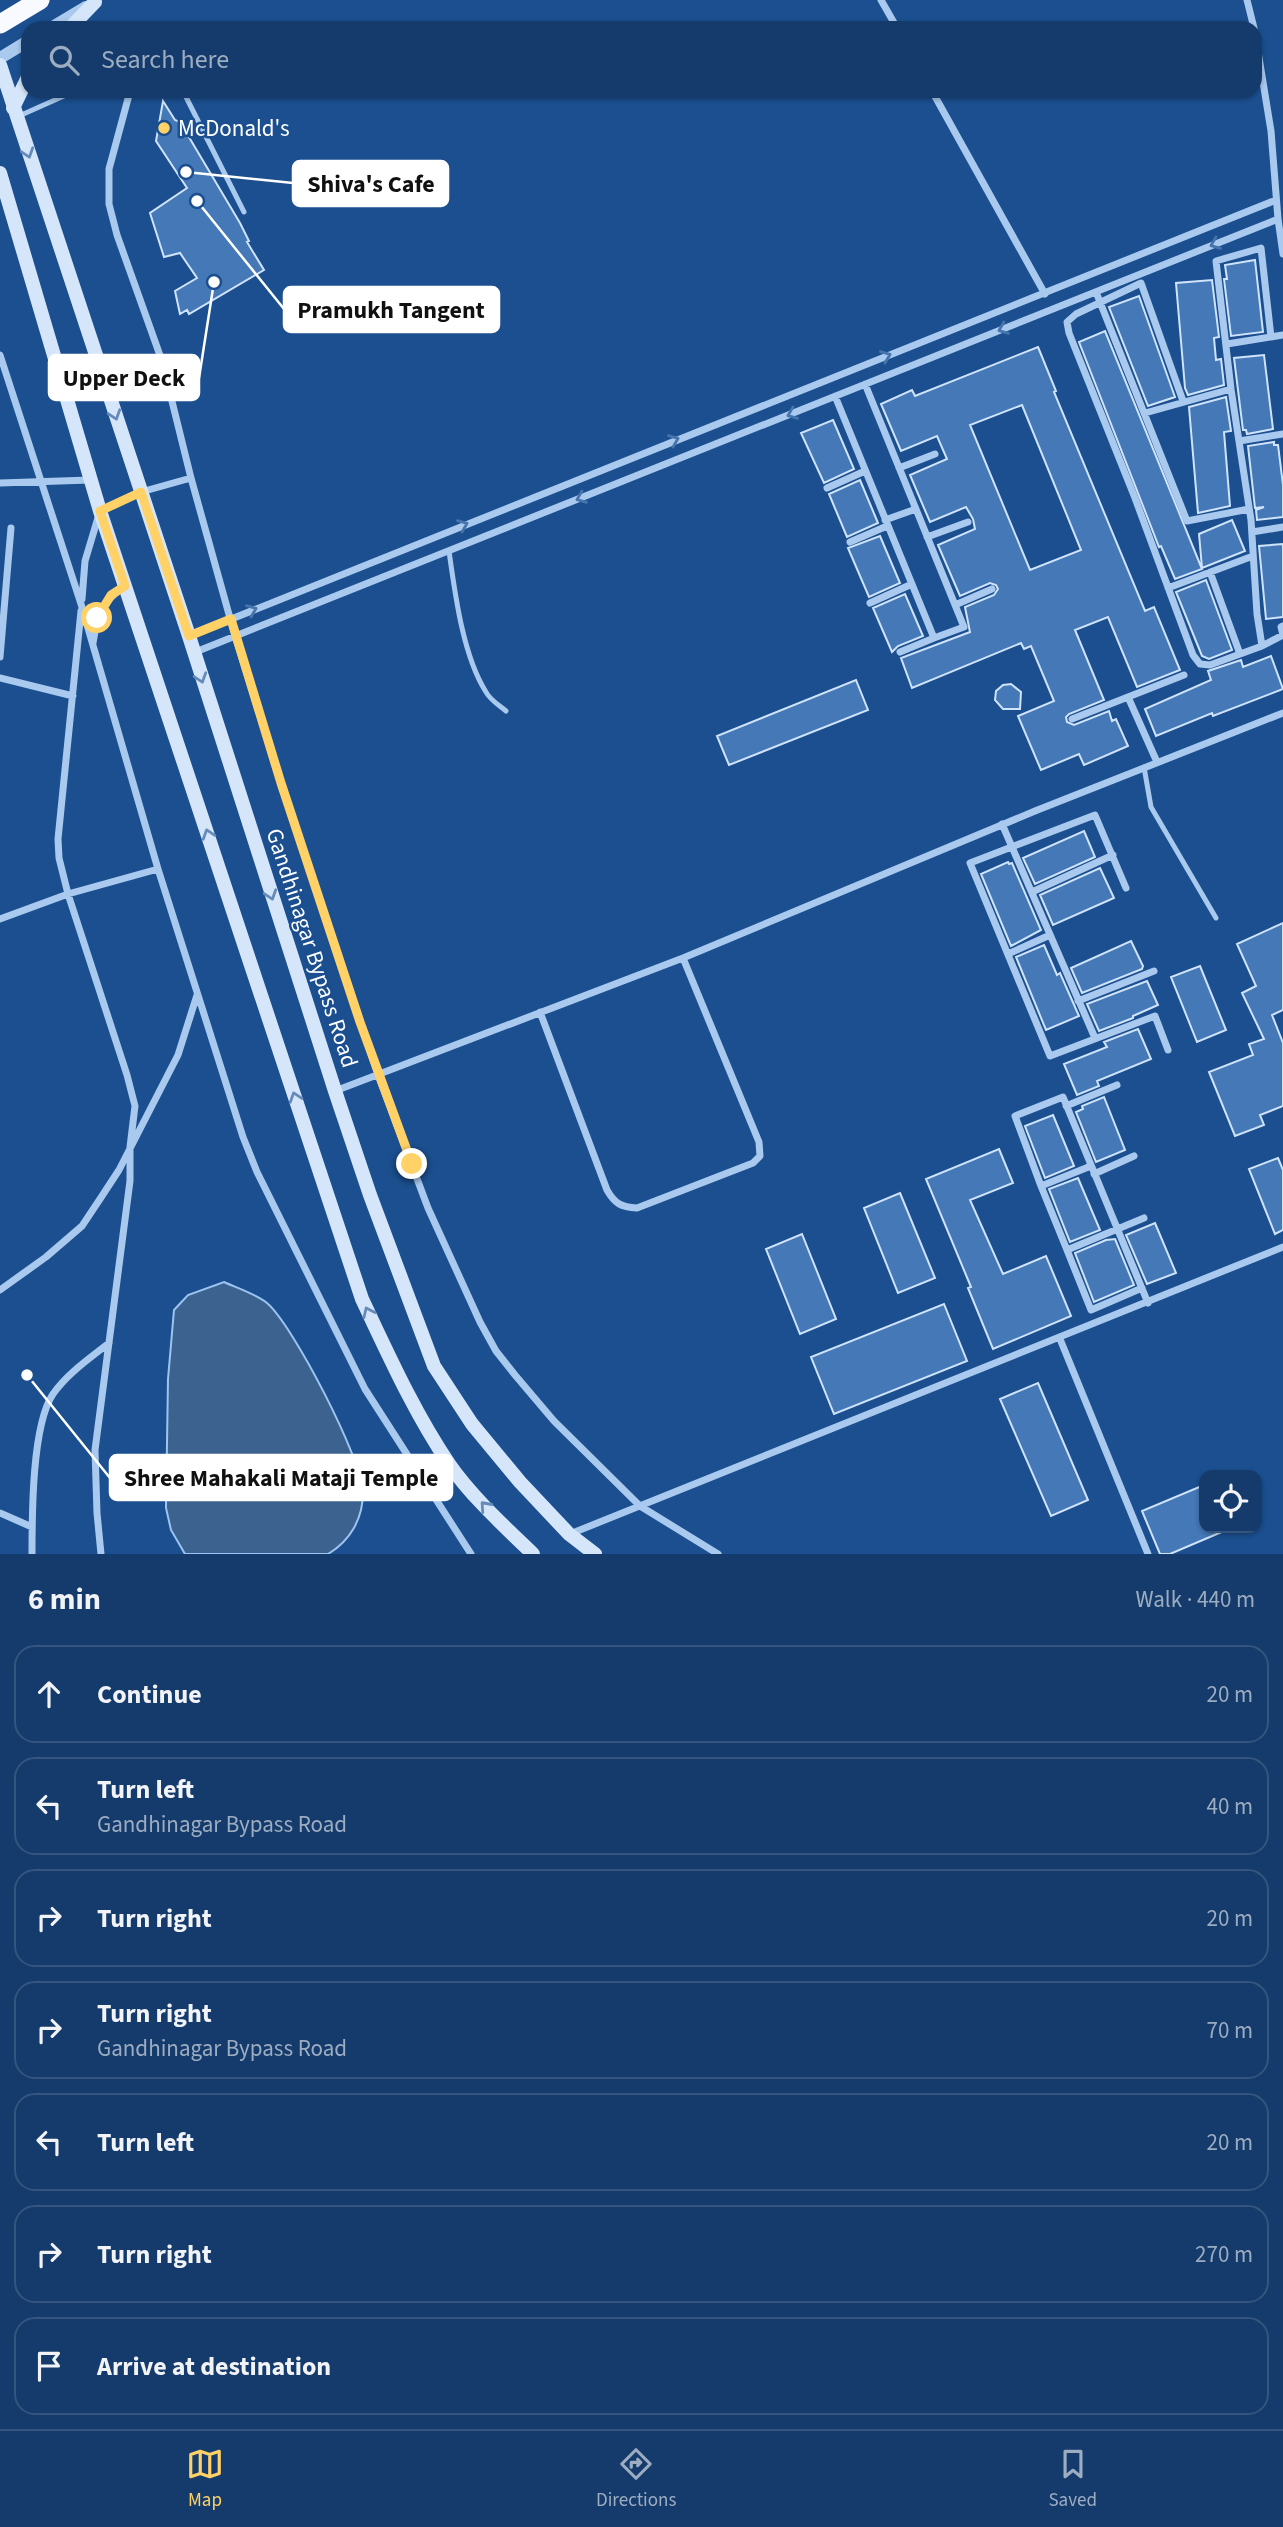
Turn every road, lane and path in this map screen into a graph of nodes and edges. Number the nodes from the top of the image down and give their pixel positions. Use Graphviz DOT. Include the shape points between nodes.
graph roads {
  1 [pos="40,0"];
  2 [pos="881,0"];
  3 [pos="1247,0"];
  4 [pos="97,1"];
  5 [pos="63,21"];
  6 [pos="77,21"];
  7 [pos="893,21"];
  8 [pos="1252,21"];
  9 [pos="0,24"];
  10 [pos="21,45"];
  11 [pos="0,58"];
  12 [pos="0,65"];
  13 [pos="1262,78"];
  14 [pos="21,96"];
  15 [pos="55,98"];
  16 [pos="128,98"];
  17 [pos="187,98"];
  18 [pos="936,98"];
  19 [pos="15,112"];
  20 [pos="0,173"];
  21 [pos="3,194"];
  22 [pos="1276,200"];
  23 [pos="244,212"];
  24 [pos="1278,219"];
  25 [pos="1283,254"];
  26 [pos="1096,292"];
  27 [pos="1045,294"];
  28 [pos="1101,303"];
  29 [pos="1283,335"];
  30 [pos="1270,337"];
  31 [pos="1227,344"];
  32 [pos="0,355"];
  33 [pos="865,384"];
  34 [pos="1231,389"];
  35 [pos="835,397"];
  36 [pos="1182,401"];
  37 [pos="1145,413"];
  38 [pos="1283,434"];
  39 [pos="1239,442"];
  40 [pos="935,454"];
  41 [pos="899,468"];
  42 [pos="865,471"];
  43 [pos="191,478"];
  44 [pos="90,480"];
  45 [pos="40,482"];
  46 [pos="0,483"];
  47 [pos="827,488"];
  48 [pos="141,492"];
  49 [pos="916,509"];
  50 [pos="1249,509"];
  51 [pos="100,511"];
  52 [pos="968,522"];
  53 [pos="886,523"];
  54 [pos="1283,527"];
  55 [pos="11,528"];
  56 [pos="1252,532"];
  57 [pos="927,537"];
  58 [pos="850,542"];
  59 [pos="449,551"];
  60 [pos="1253,556"];
  61 [pos="1210,572"];
  62 [pos="912,584"];
  63 [pos="125,586"];
  64 [pos="1168,588"];
  65 [pos="992,589"];
  66 [pos="870,603"];
  67 [pos="81,604"];
  68 [pos="955,605"];
  69 [pos="231,619"];
  70 [pos="1283,626"];
  71 [pos="1283,635"];
  72 [pos="189,636"];
  73 [pos="235,636"];
  74 [pos="934,638"];
  75 [pos="1262,646"];
  76 [pos="93,647"];
  77 [pos="900,652"];
  78 [pos="193,653"];
  79 [pos="1240,654"];
  80 [pos="0,657"];
  81 [pos="1184,675"];
  82 [pos="0,678"];
  83 [pos="73,696"];
  84 [pos="1128,697"];
  85 [pos="506,711"];
  86 [pos="1283,713"];
  87 [pos="1072,719"];
  88 [pos="1157,762"];
  89 [pos="1144,767"];
  90 [pos="1003,824"];
  91 [pos="1013,848"];
  92 [pos="1113,855"];
  93 [pos="158,869"];
  94 [pos="1126,888"];
  95 [pos="1032,892"];
  96 [pos="68,894"];
  97 [pos="1216,918"];
  98 [pos="0,919"];
  99 [pos="1051,936"];
  100 [pos="1008,954"];
  101 [pos="683,958"];
  102 [pos="1154,971"];
  103 [pos="198,993"];
  104 [pos="1079,1001"];
  105 [pos="540,1012"];
  106 [pos="1095,1038"];
  107 [pos="1168,1050"];
  108 [pos="378,1075"];
  109 [pos="1117,1084"];
  110 [pos="335,1091"];
  111 [pos="1066,1106"];
  112 [pos="130,1147"];
  113 [pos="1134,1156"];
  114 [pos="1093,1170"];
  115 [pos="1041,1186"];
  116 [pos="1144,1218"];
  117 [pos="1117,1228"];
  118 [pos="1283,1247"];
  119 [pos="1067,1250"];
  120 [pos="1142,1288"];
  121 [pos="0,1290"];
  122 [pos="1148,1303"];
  123 [pos="1060,1339"];
  124 [pos="109,1343"];
  125 [pos="640,1506"];
  126 [pos="0,1513"];
  127 [pos="32,1527"];
  128 [pos="569,1534"];
  129 [pos="32,1554"];
  130 [pos="101,1554"];
  131 [pos="471,1554"];
  132 [pos="533,1554"];
  133 [pos="595,1554"];
  134 [pos="718,1554"];
  135 [pos="1148,1554"];
  1 -- 9 [label="highway"];
  2 -- 7 [label="street"];
  3 -- 8 [label="street"];
  4 -- 5 [label="street"];
  4 -- 6 [label="main road"];
  10 -- 11 [label="street"];
  12 -- 19 [label="main road, Gandhinagar Bypass Road"];
  13 -- 22 [label="street"];
  14 -- 19 [label="main road"];
  15 -- 19 [label="lane"];
  16 -- 43 [label="street" via="109,169 109,204 162,361"];
  17 -- 23 [label="lane"];
  18 -- 27 [label="street"];
  19 -- 48 [label="main road, Gandhinagar Bypass Road, one-way"];
  20 -- 21 [label="main road"];
  21 -- 44 [label="main road"];
  22 -- 24 [label="street"];
  22 -- 27 [label="street"];
  24 -- 25 [label="street"];
  24 -- 26 [label="street, one-way"];
  26 -- 28 [label="street"];
  26 -- 33 [label="street, one-way"];
  69 -- 27 [label="street, one-way"];
  28 -- 36 [label="street" via="1141,283"];
  28 -- 37 [label="street"];
  28 -- 64 [label="street" via="1067,322 1069,333"];
  29 -- 30 [label="street"];
  30 -- 31 [label="street"];
  30 -- 31 [label="street" via="1261,248 1216,261"];
  31 -- 34 [label="street"];
  32 -- 45 [label="street"];
  33 -- 35 [label="street"];
  33 -- 41 [label="street"];
  34 -- 36 [label="street"];
  34 -- 39 [label="street"];
  35 -- 42 [label="street"];
  35 -- 59 [label="street, one-way"];
  36 -- 37 [label="street"];
  37 -- 50 [label="street" via="1187,521"];
  38 -- 39 [label="street"];
  39 -- 50 [label="street"];
  40 -- 41 [label="street"];
  41 -- 49 [label="street"];
  42 -- 47 [label="street"];
  42 -- 53 [label="street"];
  43 -- 48 [label="street"];
  43 -- 69 [label="street"];
  44 -- 45 [label="street"];
  44 -- 51 [label="main road"];
  45 -- 46 [label="street"];
  45 -- 67 [label="street"];
  48 -- 51 [label="street"];
  48 -- 72 [label="main road, Gandhinagar Bypass Road"];
  49 -- 53 [label="street"];
  49 -- 57 [label="street"];
  50 -- 56 [label="street"];
  51 -- 63 [label="main road"];
  51 -- 67 [label="street" via="85,561"];
  52 -- 57 [label="street"];
  53 -- 58 [label="street"];
  53 -- 62 [label="street"];
  54 -- 56 [label="street"];
  55 -- 80 [label="street"];
  56 -- 60 [label="street"];
  57 -- 68 [label="street"];
  59 -- 73 [label="street"];
  59 -- 85 [label="lane" via="474,669 487,695"];
  60 -- 61 [label="street"];
  60 -- 75 [label="street"];
  61 -- 64 [label="street"];
  61 -- 79 [label="street"];
  62 -- 66 [label="street"];
  62 -- 74 [label="street"];
  63 -- 76 [label="street" via="111,595 97,618"];
  132 -- 63 [label="main road, one-way" via="450,1466 408,1398 362,1299"];
  64 -- 79 [label="street" via="1200,664"];
  65 -- 68 [label="street"];
  67 -- 76 [label="street"];
  67 -- 83 [label="street"];
  68 -- 74 [label="street" via="964,626"];
  69 -- 72 [label="street"];
  69 -- 73 [label="street"];
  70 -- 71 [label="street"];
  71 -- 75 [label="street"];
  72 -- 78 [label="main road, Gandhinagar Bypass Road"];
  73 -- 78 [label="street"];
  73 -- 108 [label="street"];
  74 -- 77 [label="street"];
  75 -- 79 [label="street"];
  76 -- 93 [label="street"];
  78 -- 110 [label="main road, Gandhinagar Bypass Road, one-way"];
  81 -- 84 [label="street"];
  82 -- 83 [label="street"];
  83 -- 96 [label="street" via="58,839"];
  84 -- 87 [label="street"];
  84 -- 88 [label="street"];
  86 -- 88 [label="street"];
  88 -- 89 [label="street"];
  89 -- 90 [label="street"];
  89 -- 97 [label="lane" via="1151,807"];
  90 -- 91 [label="street"];
  90 -- 101 [label="street"];
  91 -- 92 [label="street" via="1095,815"];
  91 -- 95 [label="street"];
  91 -- 100 [label="street" via="970,863"];
  92 -- 94 [label="street"];
  92 -- 95 [label="street"];
  93 -- 96 [label="street"];
  93 -- 103 [label="street"];
  95 -- 99 [label="street"];
  96 -- 98 [label="street"];
  96 -- 112 [label="street" via="133,1096"];
  99 -- 100 [label="street"];
  99 -- 104 [label="street"];
  100 -- 106 [label="street" via="1050,1056"];
  101 -- 105 [label="street"];
  101 -- 105 [label="street" via="759,1142 760,1156 753,1163 637,1208 622,1208 607,1190"];
  102 -- 104 [label="street"];
  103 -- 112 [label="street" via="178,1055"];
  103 -- 131 [label="street" via="257,1172 365,1388"];
  104 -- 106 [label="street"];
  105 -- 108 [label="street"];
  106 -- 107 [label="street" via="1155,1016"];
  108 -- 110 [label="street"];
  108 -- 125 [label="street" via="428,1208 496,1351 554,1421"];
  109 -- 111 [label="street"];
  110 -- 128 [label="main road, Gandhinagar Bypass Road" via="434,1366 472,1424"];
  111 -- 114 [label="street"];
  111 -- 115 [label="street" via="1063,1097 1015,1116"];
  112 -- 121 [label="street" via="82,1226"];
  112 -- 124 [label="street" via="130,1181"];
  113 -- 114 [label="street"];
  114 -- 115 [label="street"];
  114 -- 117 [label="street"];
  115 -- 119 [label="street"];
  116 -- 117 [label="street"];
  117 -- 119 [label="street"];
  117 -- 120 [label="street"];
  118 -- 122 [label="street"];
  119 -- 120 [label="street" via="1091,1310"];
  120 -- 122 [label="street"];
  122 -- 123 [label="street"];
  123 -- 125 [label="street"];
  123 -- 135 [label="street"];
  124 -- 127 [label="street" via="64,1381 45,1408"];
  124 -- 130 [label="street" via="95,1450"];
  125 -- 128 [label="street"];
  125 -- 134 [label="street"];
  126 -- 127 [label="street"];
  127 -- 129 [label="street"];
  128 -- 133 [label="main road, Gandhinagar Bypass Road"];
}
